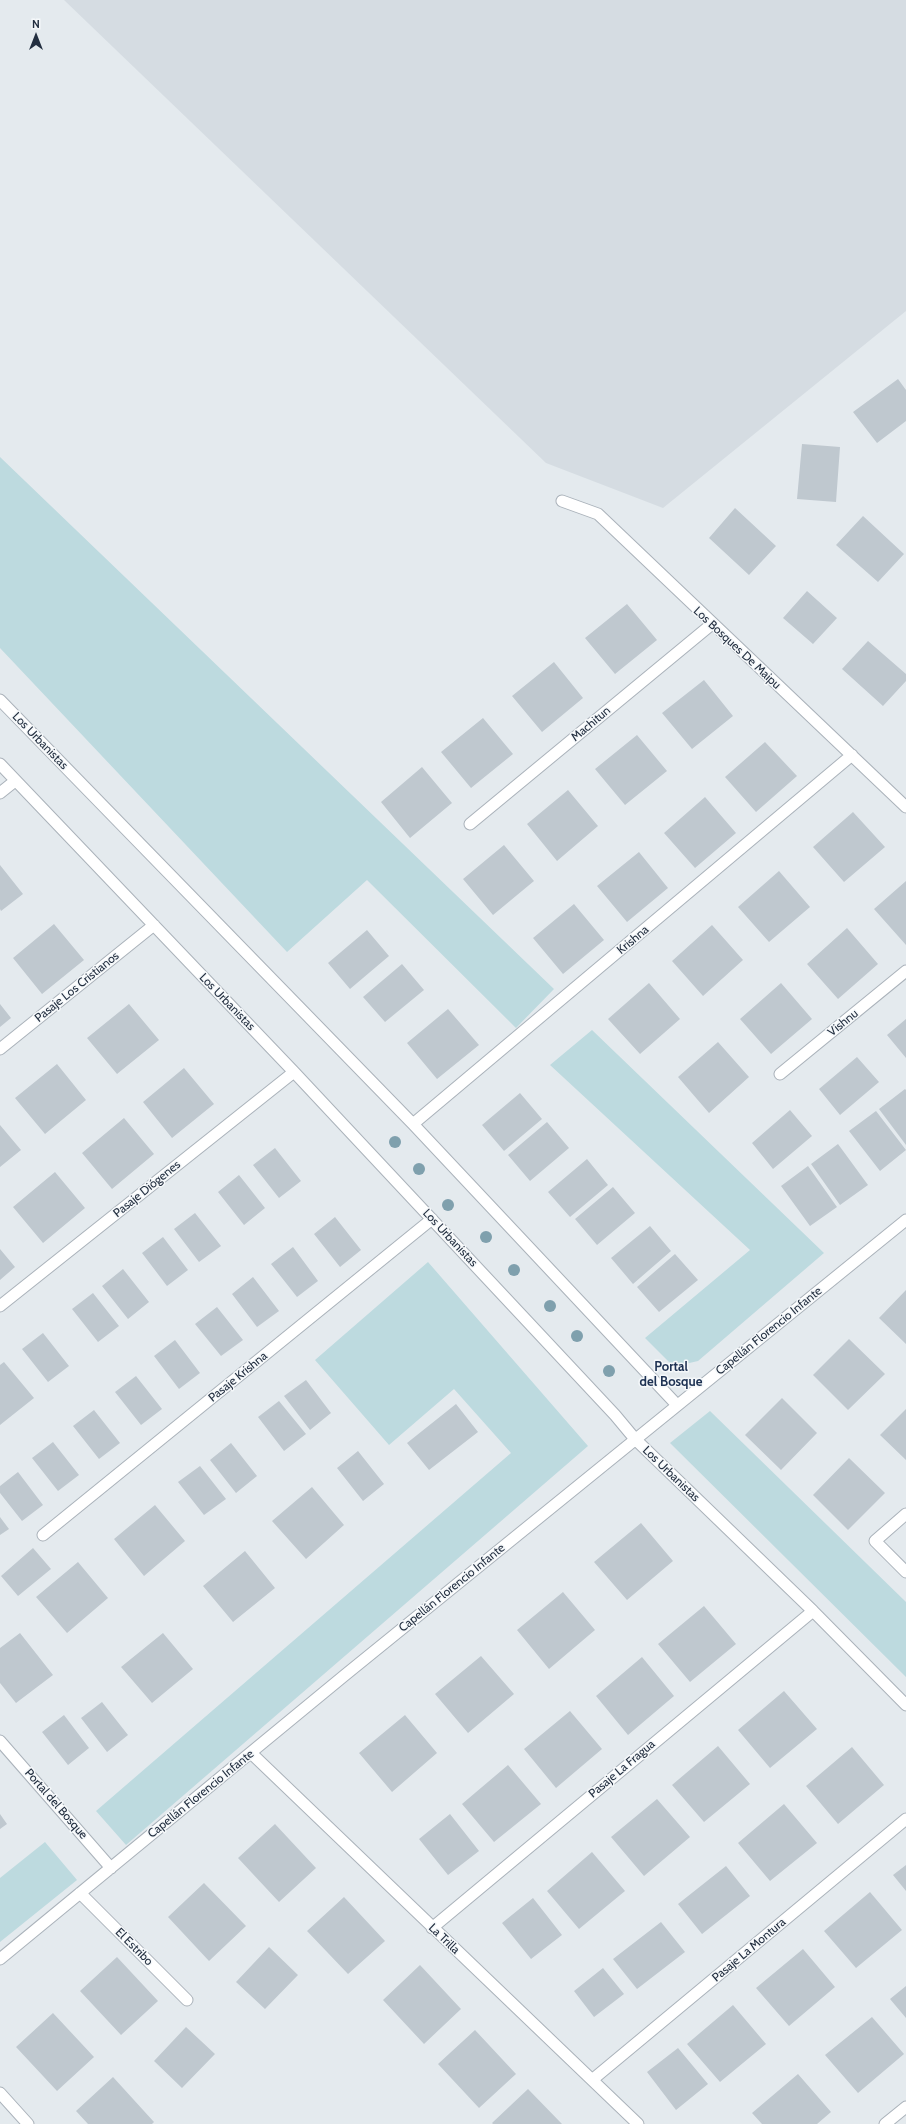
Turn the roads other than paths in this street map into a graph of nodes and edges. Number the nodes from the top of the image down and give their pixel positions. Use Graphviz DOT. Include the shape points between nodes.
graph roads {
  1 [pos="562,501"];
  2 [pos="712,624"];
  3 [pos="0,700"];
  4 [pos="852,755"];
  5 [pos="0,764"];
  6 [pos="15,781"];
  7 [pos="0,793"];
  8 [pos="906,807"];
  9 [pos="470,824"];
  10 [pos="154,925"];
  11 [pos="906,971"];
  12 [pos="0,1049"];
  13 [pos="294,1072"];
  14 [pos="780,1074"];
  15 [pos="413,1124"];
  16 [pos="432,1219"];
  17 [pos="906,1220"];
  18 [pos="0,1306"];
  19 [pos="677,1406"];
  20 [pos="635,1439"];
  21 [pos="906,1514"];
  22 [pos="43,1535"];
  23 [pos="906,1572"];
  24 [pos="813,1611"];
  25 [pos="906,1705"];
  26 [pos="0,1741"];
  27 [pos="251,1753"];
  28 [pos="906,1819"];
  29 [pos="111,1868"];
  30 [pos="80,1893"];
  31 [pos="432,1928"];
  32 [pos="0,1959"];
  33 [pos="187,2000"];
  34 [pos="592,2080"];
  35 [pos="0,2093"];
  36 [pos="906,2107"];
  37 [pos="28,2124"];
  38 [pos="638,2124"];
  39 [pos="885,2124"];
  1 -- 2 [label="street, Los Bosques De Maipu" via="598,514"];
  2 -- 4 [label="street, Los Bosques De Maipu"];
  2 -- 9 [label="street, Machitun"];
  3 -- 15 [label="street, Los Urbanistas"];
  4 -- 8 [label="street, Los Bosques De Maipu"];
  4 -- 15 [label="street, Krishna"];
  5 -- 6 [label="street, Los Urbanistas"];
  6 -- 7 [label="street"];
  6 -- 10 [label="street, Los Urbanistas"];
  10 -- 12 [label="street, Pasaje Los Cristianos"];
  10 -- 13 [label="street, Los Urbanistas"];
  11 -- 14 [label="street, Vishnu"];
  13 -- 16 [label="street, Los Urbanistas"];
  13 -- 18 [label="street, Pasaje Diógenes"];
  15 -- 19 [label="street, Los Urbanistas"];
  16 -- 20 [label="street, Los Urbanistas" via="616,1415"];
  16 -- 22 [label="street, Pasaje Krishna"];
  17 -- 19 [label="street, Capellán Florencio Infante"];
  19 -- 20 [label="street, Capellán Florencio Infante"];
  20 -- 24 [label="street, Los Urbanistas"];
  20 -- 27 [label="street, Capellán Florencio Infante"];
  21 -- 23 [label="street" via="875,1541"];
  24 -- 25 [label="street, Los Urbanistas"];
  24 -- 31 [label="street, Pasaje La Fragua"];
  26 -- 29 [label="street, Portal del Bosque"];
  27 -- 29 [label="street, Capellán Florencio Infante"];
  27 -- 31 [label="street, La Trilla"];
  28 -- 34 [label="street, Pasaje La Montura"];
  29 -- 30 [label="street, Capellán Florencio Infante"];
  30 -- 32 [label="street, Capellán Florencio Infante"];
  30 -- 33 [label="street, El Estribo"];
  31 -- 34 [label="street, La Trilla"];
  34 -- 38 [label="street, La Trilla"];
  35 -- 37 [label="street"];
  36 -- 39 [label="street"];
}
